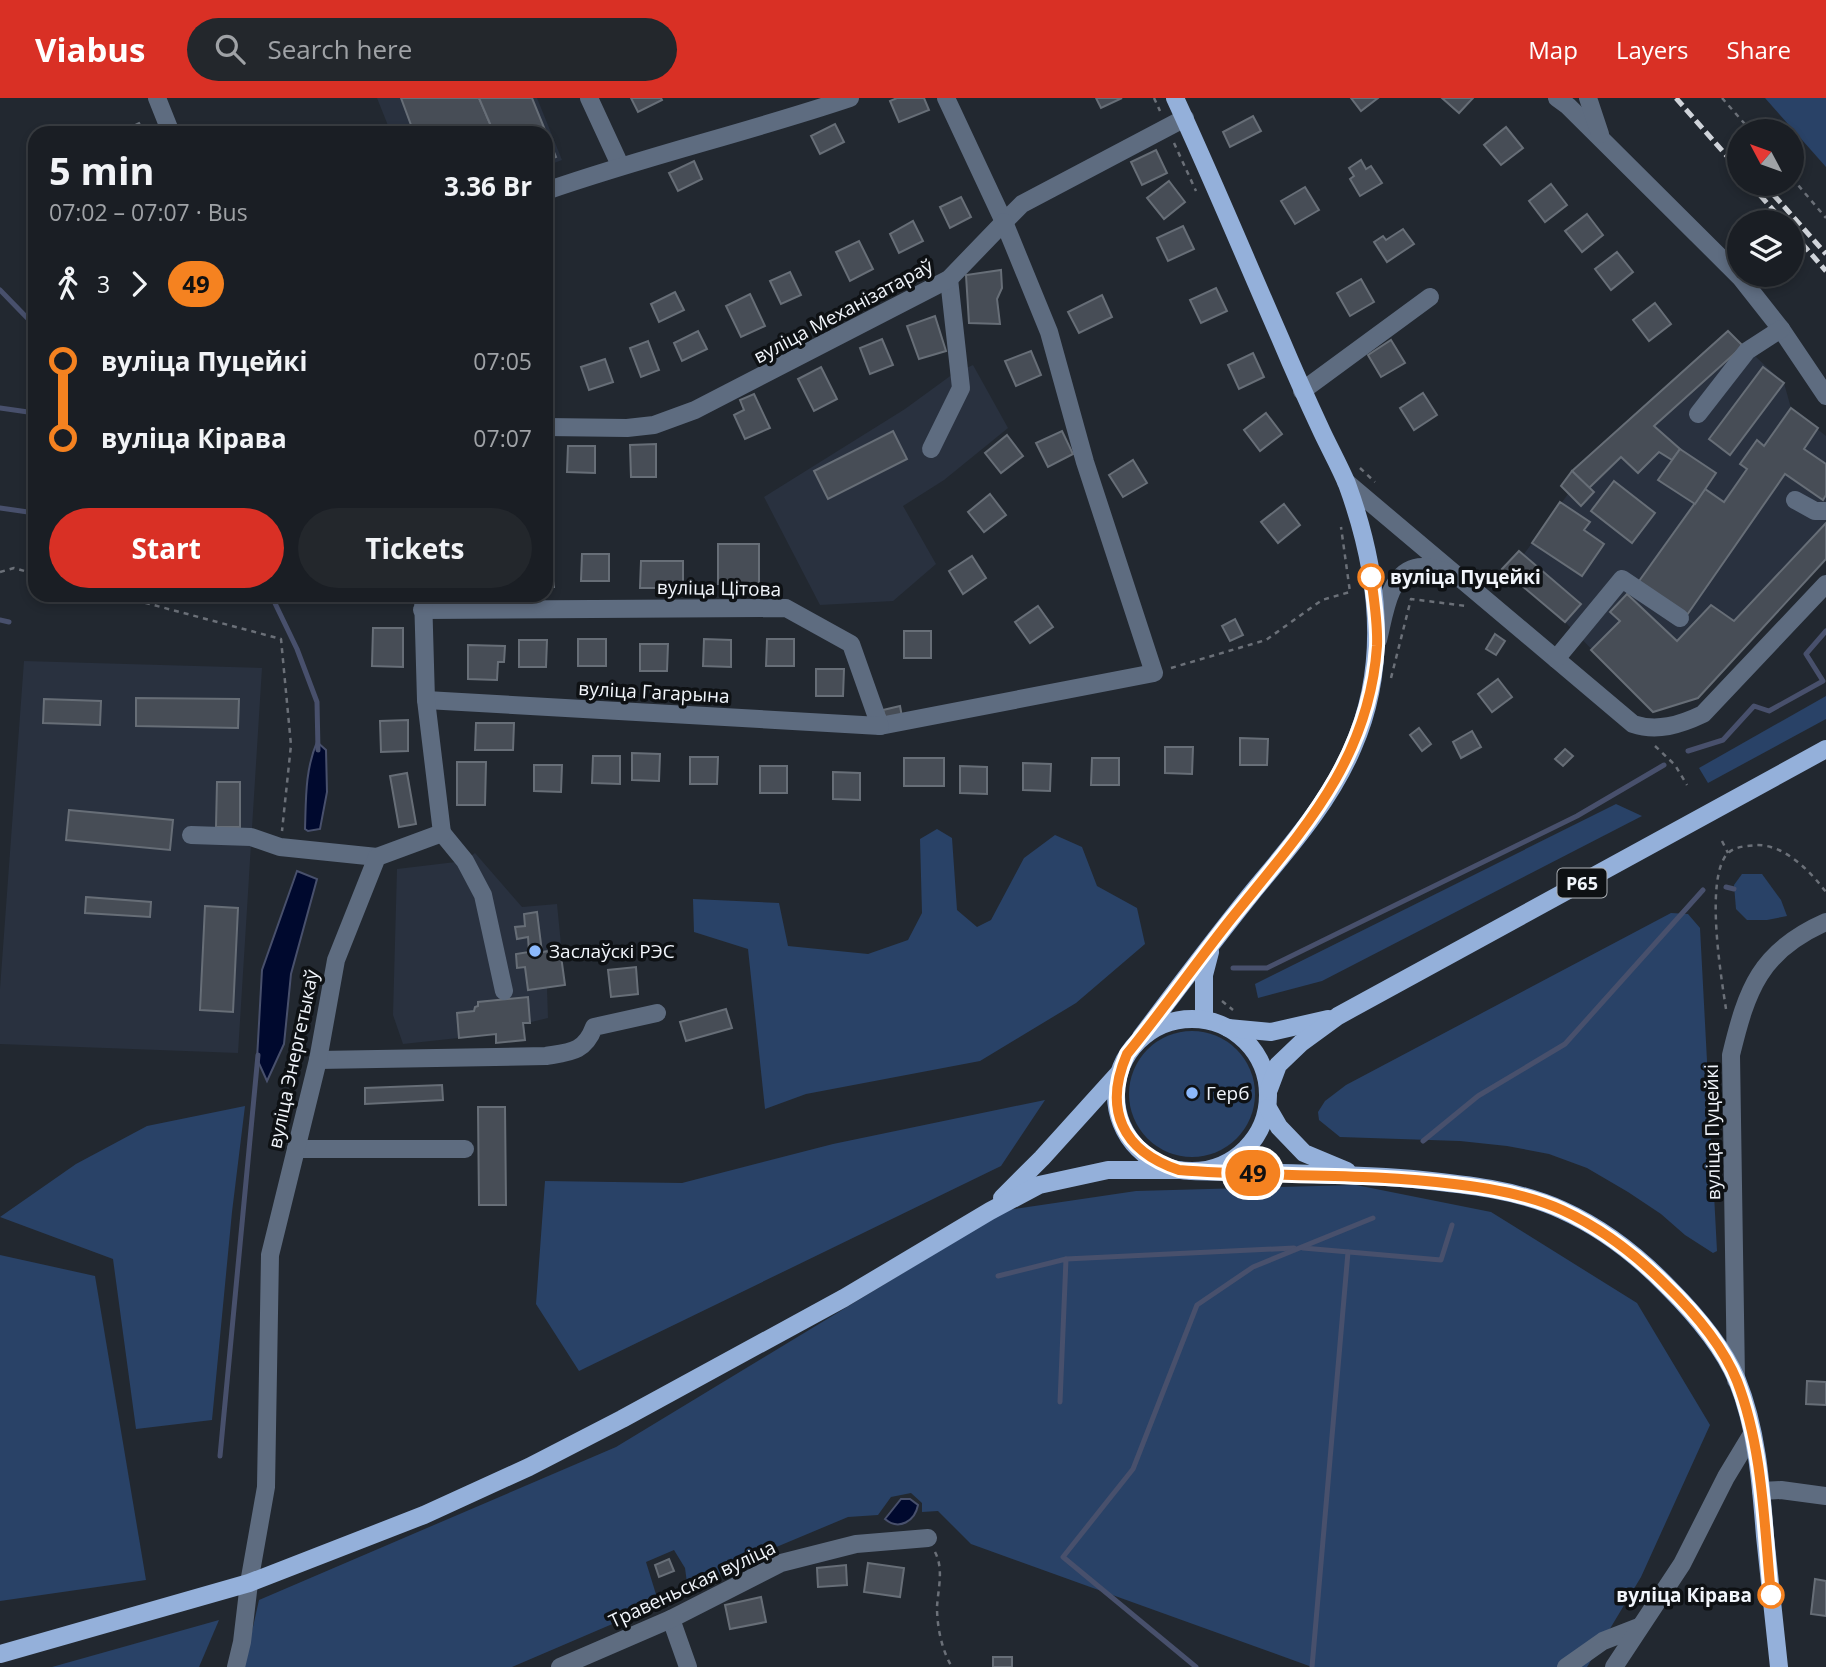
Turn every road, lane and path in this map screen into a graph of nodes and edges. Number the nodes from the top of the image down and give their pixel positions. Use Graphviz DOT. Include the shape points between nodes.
graph roads {
  1 [pos="157,98"];
  2 [pos="589,98"];
  3 [pos="850,98"];
  4 [pos="946,98"];
  5 [pos="1175,98"];
  6 [pos="1557,98"];
  7 [pos="1588,98"];
  8 [pos="1722,98"];
  9 [pos="1185,118"];
  10 [pos="1740,119"];
  11 [pos="168,126"];
  12 [pos="1602,140"];
  13 [pos="620,165"];
  14 [pos="553,189"];
  15 [pos="1804,192"];
  16 [pos="1826,218"];
  17 [pos="1004,222"];
  18 [pos="949,279"];
  19 [pos="1430,297"];
  20 [pos="1781,329"];
  21 [pos="1303,391"];
  22 [pos="1826,396"];
  23 [pos="1698,414"];
  24 [pos="553,428"];
  25 [pos="931,449"];
  26 [pos="1357,465"];
  27 [pos="1346,482"];
  28 [pos="1377,484"];
  29 [pos="1794,500"];
  30 [pos="1826,511"];
  31 [pos="28,571"];
  32 [pos="0,572"];
  33 [pos="1452,573"];
  34 [pos="1826,584"];
  35 [pos="1344,593"];
  36 [pos="1477,593"];
  37 [pos="142,602"];
  38 [pos="423,602"];
  39 [pos="1680,618"];
  40 [pos="1377,644"];
  41 [pos="1556,659"];
  42 [pos="1154,673"];
  43 [pos="1390,685"];
  44 [pos="426,699"];
  45 [pos="1633,724"];
  46 [pos="880,726"];
  47 [pos="1826,749"];
  48 [pos="1687,785"];
  49 [pos="443,833"];
  50 [pos="191,835"];
  51 [pos="1722,841"];
  52 [pos="280,847"];
  53 [pos="1728,853"];
  54 [pos="377,857"];
  55 [pos="1826,892"];
  56 [pos="1826,922"];
  57 [pos="1213,941"];
  58 [pos="504,991"];
  59 [pos="1220,999"];
  60 [pos="657,1013"];
  61 [pos="1726,1015"];
  62 [pos="1338,1016"];
  63 [pos="1203,1018"];
  64 [pos="1231,1021"];
  65 [pos="1141,1037"];
  66 [pos="318,1060"];
  67 [pos="1118,1074"];
  68 [pos="1269,1089"];
  69 [pos="1268,1108"];
  70 [pos="296,1149"];
  71 [pos="466,1149"];
  72 [pos="1185,1171"];
  73 [pos="1356,1175"];
  74 [pos="990,1211"];
  75 [pos="1737,1380"];
  76 [pos="1752,1434"];
  77 [pos="1761,1490"];
  78 [pos="1826,1496"];
  79 [pos="928,1538"];
  80 [pos="249,1583"];
  81 [pos="671,1619"];
  82 [pos="1639,1627"];
  83 [pos="0,1654"];
  84 [pos="236,1667"];
  85 [pos="560,1667"];
  86 [pos="688,1667"];
  87 [pos="952,1667"];
  88 [pos="1566,1667"];
  89 [pos="1614,1667"];
  90 [pos="1779,1667"];
  1 -- 11 [label="street"];
  2 -- 13 [label="street"];
  3 -- 13 [label="street" via="768,126"];
  4 -- 17 [label="street"];
  5 -- 9 [label="main road"];
  6 -- 12 [label="street"];
  7 -- 12 [label="street"];
  8 -- 10 [label="path"];
  9 -- 17 [label="street, вуліца Механізатараў" via="1023,204"];
  9 -- 21 [label="main road"];
  12 -- 20 [label="street" via="1740,277"];
  13 -- 14 [label="street"];
  15 -- 16 [label="path"];
  17 -- 18 [label="street, вуліца Механізатараў"];
  17 -- 42 [label="street" via="1049,332 1085,463"];
  18 -- 24 [label="street, вуліца Механізатараў" via="685,414 627,428"];
  18 -- 25 [label="street" via="961,388"];
  19 -- 21 [label="street"];
  20 -- 22 [label="street"];
  20 -- 23 [label="street" via="1747,351"];
  21 -- 27 [label="main road"];
  26 -- 28 [label="path"];
  27 -- 33 [label="street"];
  27 -- 40 [label="main road" via="1370,570"];
  29 -- 30 [label="street" via="1815,511"];
  31 -- 32 [label="path" via="14,568"];
  33 -- 36 [label="street"];
  33 -- 40 [label="street" via="1425,567 1403,574 1390,596"];
  34 -- 45 [label="street" via="1703,714 1669,726"];
  35 -- 42 [label="path" via="1322,600 1266,640"];
  36 -- 41 [label="street"];
  36 -- 43 [label="path" via="1469,606 1411,599"];
  37 -- 52 [label="path" via="281,639 291,745"];
  38 -- 44 [label="street"];
  38 -- 46 [label="street, вуліца Цітова" via="786,608 850,644"];
  39 -- 41 [label="street" via="1622,579"];
  40 -- 57 [label="main road" via="1373,682 1347,759 1313,815"];
  41 -- 45 [label="street"];
  42 -- 46 [label="street"];
  44 -- 46 [label="street, вуліца Гагарына"];
  44 -- 49 [label="street"];
  45 -- 48 [label="path" via="1675,765"];
  47 -- 62 [label="main road, Р65"];
  49 -- 54 [label="street"];
  49 -- 58 [label="street" via="483,895"];
  50 -- 52 [label="street" via="251,837"];
  51 -- 53 [label="path"];
  52 -- 54 [label="street"];
  53 -- 55 [label="path" via="1739,847 1772,846 1786,852"];
  53 -- 61 [label="path" via="1719,872 1716,898"];
  54 -- 66 [label="street, вуліца Энергетыкаў" via="336,960"];
  56 -- 75 [label="street, вуліца Пуцейкі" via="1801,933 1778,951 1755,980 1742,1009 1731,1055"];
  57 -- 63 [label="main road" via="1203,975"];
  57 -- 65 [label="main road"];
  59 -- 64 [label="path"];
  60 -- 66 [label="street" via="594,1027 589,1041 573,1052 546,1056"];
  62 -- 64 [label="main road, Р65" via="1271,1032"];
  62 -- 68 [label="main road, Р65" via="1278,1065"];
  63 -- 64 [label="main road, Р65"];
  63 -- 65 [label="main road, Р65" via="1160,1024"];
  64 -- 68 [label="main road, Р65" via="1266,1070"];
  65 -- 67 [label="main road, Р65"];
  66 -- 70 [label="street, вуліца Энергетыкаў"];
  67 -- 72 [label="main road, Р65" via="1119,1116 1128,1136 1150,1158"];
  67 -- 74 [label="main road"];
  68 -- 69 [label="main road, Р65"];
  69 -- 72 [label="main road, Р65" via="1249,1146 1233,1160"];
  69 -- 73 [label="main road, Р65" via="1304,1153"];
  70 -- 71 [label="street"];
  70 -- 80 [label="street, вуліца Энергетыкаў" via="270,1255 266,1487"];
  72 -- 73 [label="main road, Р65"];
  72 -- 74 [label="main road" via="1108,1170 1039,1185"];
  73 -- 75 [label="main road, Р65" via="1483,1187 1534,1200 1600,1230 1683,1302 1715,1342"];
  74 -- 80 [label="main road" via="832,1305 529,1467 424,1515"];
  75 -- 76 [label="main road, Р65"];
  76 -- 77 [label="main road, Р65"];
  76 -- 82 [label="street" via="1682,1564"];
  77 -- 78 [label="street"];
  77 -- 90 [label="main road, Р65"];
  79 -- 81 [label="street, Травеньская вуліца" via="856,1544 781,1563"];
  79 -- 87 [label="path" via="940,1562 937,1611 944,1654"];
  80 -- 83 [label="main road"];
  80 -- 84 [label="street, вуліца Энергетыкаў"];
  81 -- 85 [label="street, Травеньская вуліца"];
  81 -- 86 [label="street"];
  82 -- 88 [label="street" via="1603,1641"];
  82 -- 89 [label="street"];
}
